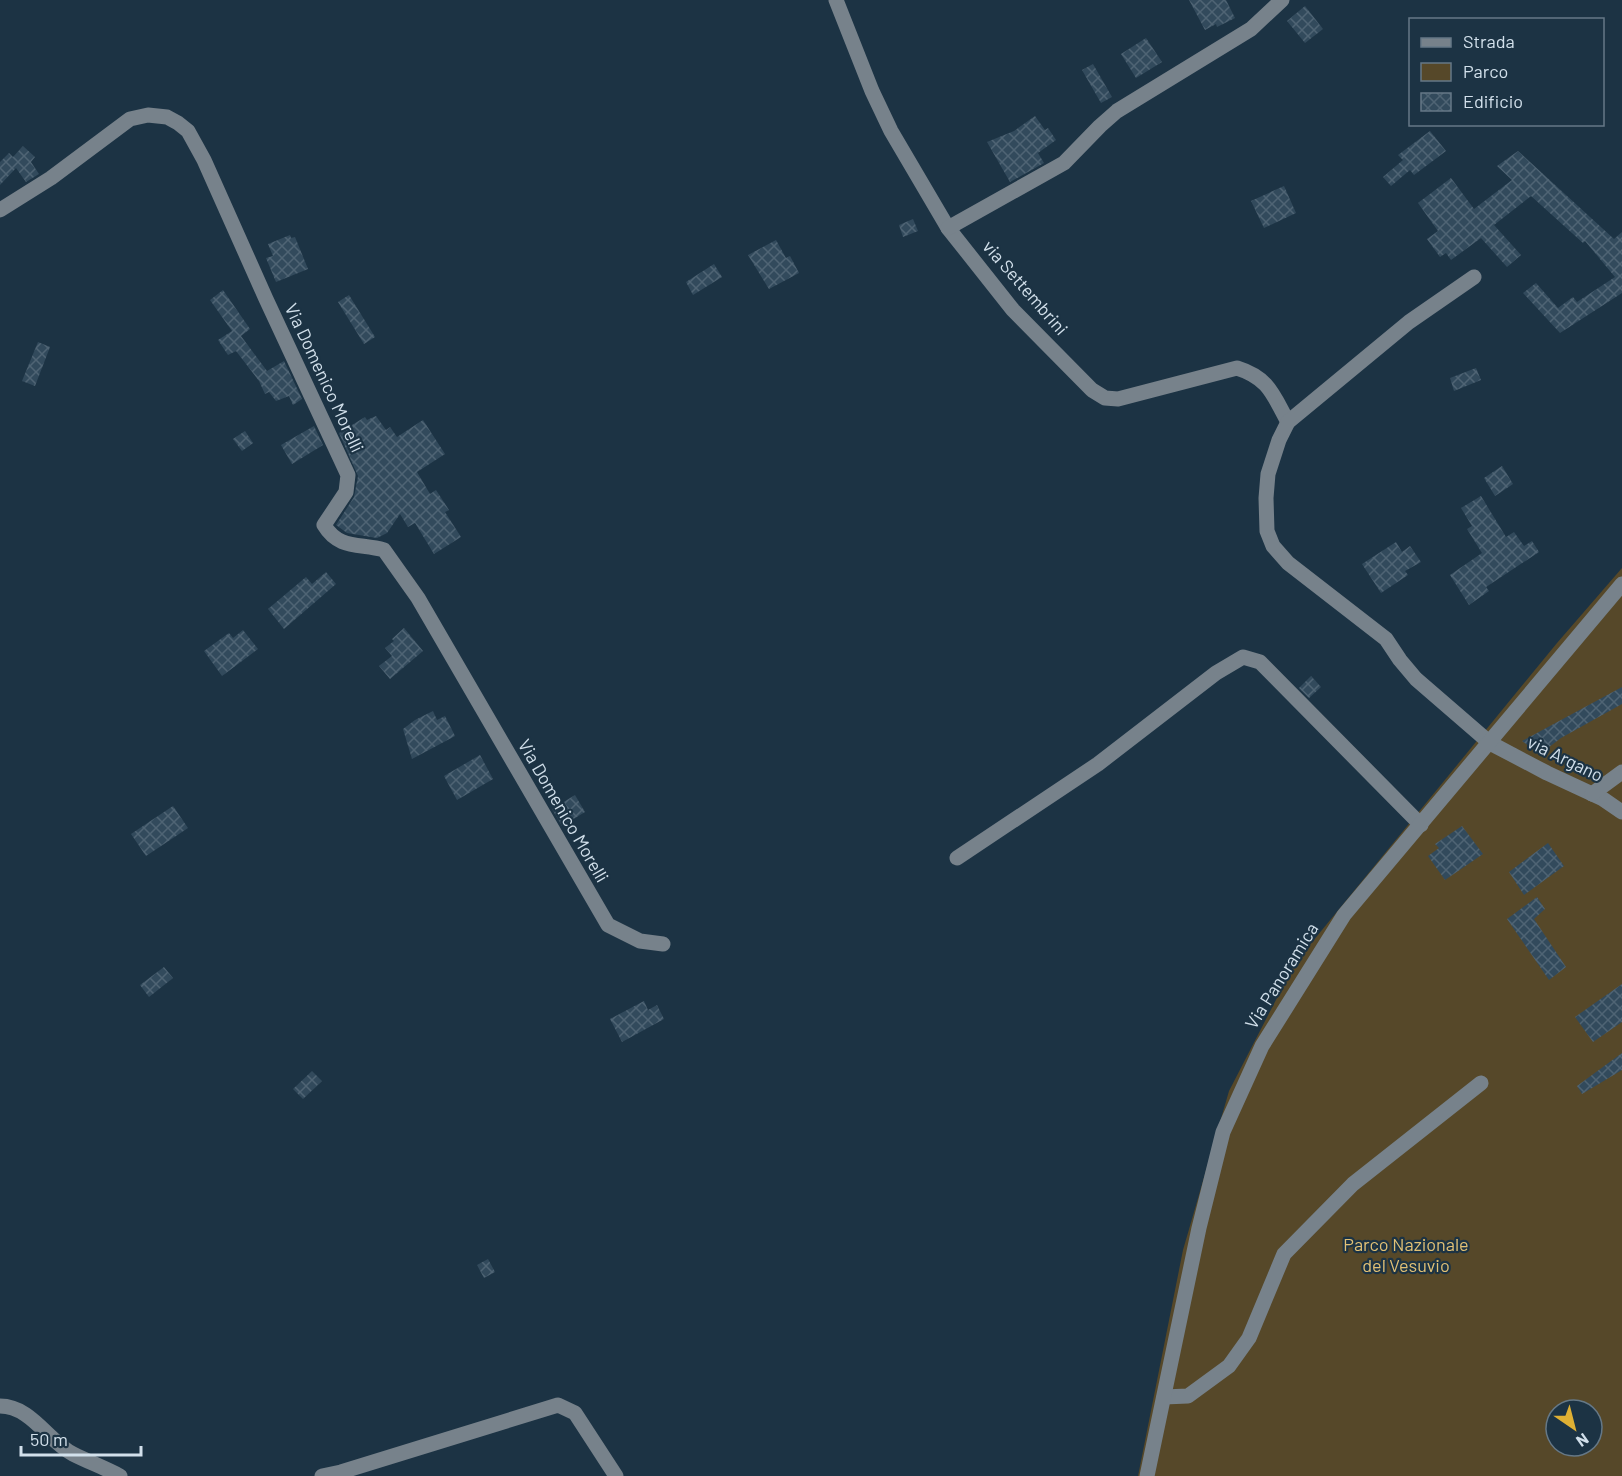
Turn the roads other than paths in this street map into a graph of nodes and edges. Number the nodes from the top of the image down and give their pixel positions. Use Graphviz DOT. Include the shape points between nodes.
graph roads {
  1 [pos="836,0"];
  2 [pos="1282,0"];
  3 [pos="0,210"];
  4 [pos="948,228"];
  5 [pos="1474,277"];
  6 [pos="1288,422"];
  7 [pos="1622,584"];
  8 [pos="1490,743"];
  9 [pos="1622,772"];
  10 [pos="1592,794"];
  11 [pos="1622,812"];
  12 [pos="1421,825"];
  13 [pos="957,858"];
  14 [pos="663,944"];
  15 [pos="1481,1083"];
  16 [pos="1164,1397"];
  17 [pos="0,1406"];
  18 [pos="120,1476"];
  19 [pos="322,1476"];
  20 [pos="616,1476"];
  21 [pos="1147,1476"];
  1 -- 4 [label="street, via Settembrini" via="886,121"];
  2 -- 4 [label="street" via="1251,29 1118,111 1064,163"];
  3 -- 14 [label="street, Via Domenico Morelli" via="51,178 130,119 148,115 167,117 188,131 348,475 346,492 324,525 334,539 384,550 418,598 608,925 640,941"];
  4 -- 6 [label="street, via Settembrini" via="1013,310 1092,390 1105,398 1118,399 1237,368 1254,373 1268,386"];
  5 -- 6 [label="street" via="1409,322"];
  6 -- 8 [label="street" via="1268,474 1267,531 1273,546 1288,563 1386,639 1416,679"];
  7 -- 8 [label="street, Via Panoramica"];
  8 -- 10 [label="street, via Argano"];
  8 -- 12 [label="street, Via Panoramica"];
  9 -- 10 [label="street"];
  10 -- 11 [label="street, via Argano"];
  12 -- 13 [label="street" via="1260,662 1243,657 1216,673 1098,764"];
  12 -- 16 [label="street, Via Panoramica" via="1344,915 1262,1046 1222,1132"];
  15 -- 16 [label="street" via="1353,1184 1284,1254 1250,1338 1229,1366 1188,1396"];
  16 -- 21 [label="street, Via Panoramica"];
  17 -- 18 [label="street" via="9,1406 30,1418 71,1454"];
  19 -- 20 [label="street" via="558,1405 575,1413"];
}
